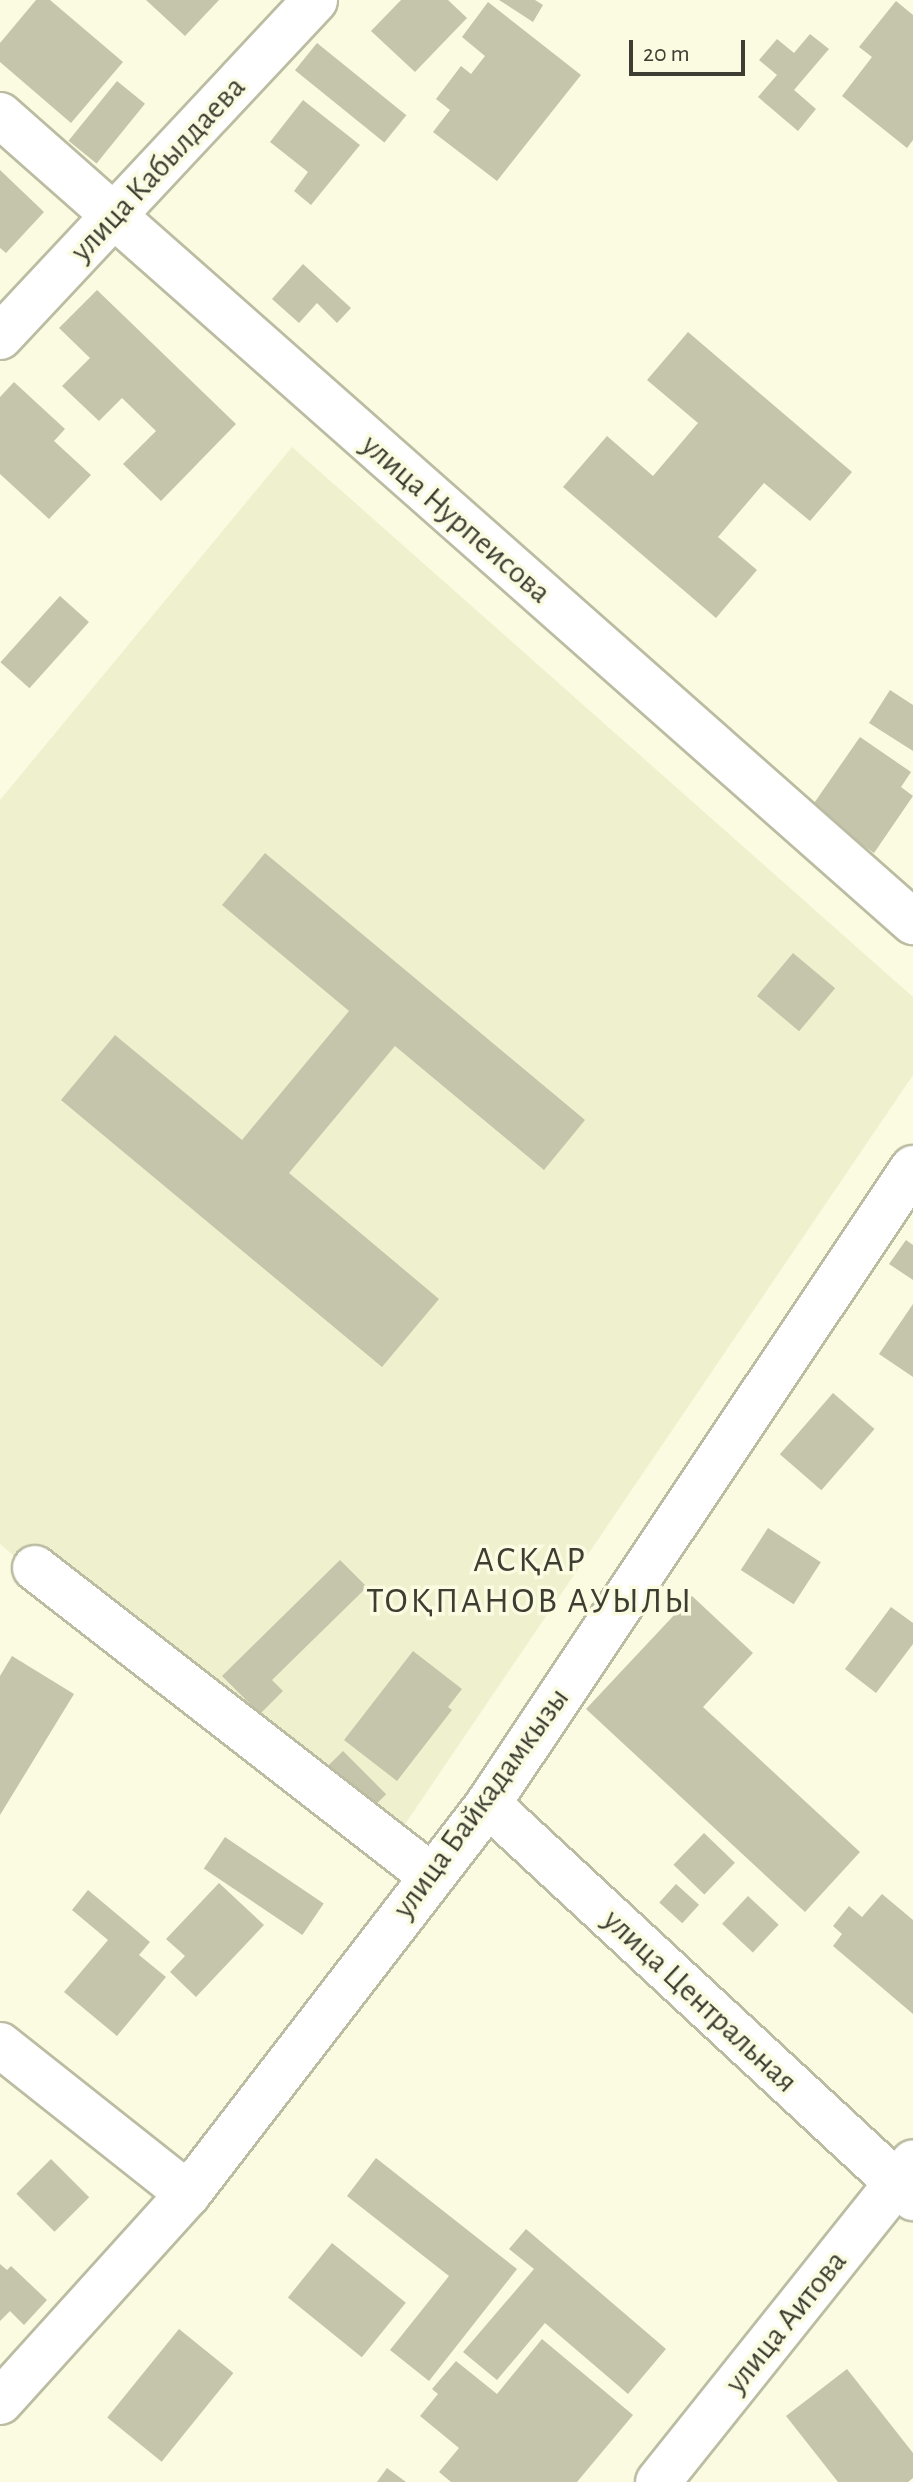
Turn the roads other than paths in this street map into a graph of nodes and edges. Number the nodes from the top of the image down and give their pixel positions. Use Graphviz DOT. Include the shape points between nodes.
graph roads {
  1 [pos="315,0"];
  2 [pos="0,115"];
  3 [pos="114,216"];
  4 [pos="0,337"];
  5 [pos="913,922"];
  6 [pos="913,1168"];
  7 [pos="35,1568"];
  8 [pos="488,1804"];
  9 [pos="430,1875"];
  10 [pos="0,2045"];
  11 [pos="908,2181"];
  12 [pos="188,2194"];
  13 [pos="0,2402"];
  14 [pos="658,2482"];
  1 -- 3 [label="street, улица Кабылдаева"];
  2 -- 3 [label="street, улица Нурпеисова"];
  3 -- 4 [label="street, улица Кабылдаева"];
  3 -- 5 [label="street, улица Нурпеисова"];
  6 -- 8 [label="street, улица Байкадамкызы"];
  7 -- 9 [label="street"];
  8 -- 9 [label="street, улица Байкадамкызы"];
  8 -- 11 [label="street, улица Центральная"];
  9 -- 12 [label="street, улица Байкадамкызы"];
  10 -- 12 [label="street"];
  11 -- 14 [label="street, улица Аитова"];
  12 -- 13 [label="street, улица Байкадамкызы"];
}
